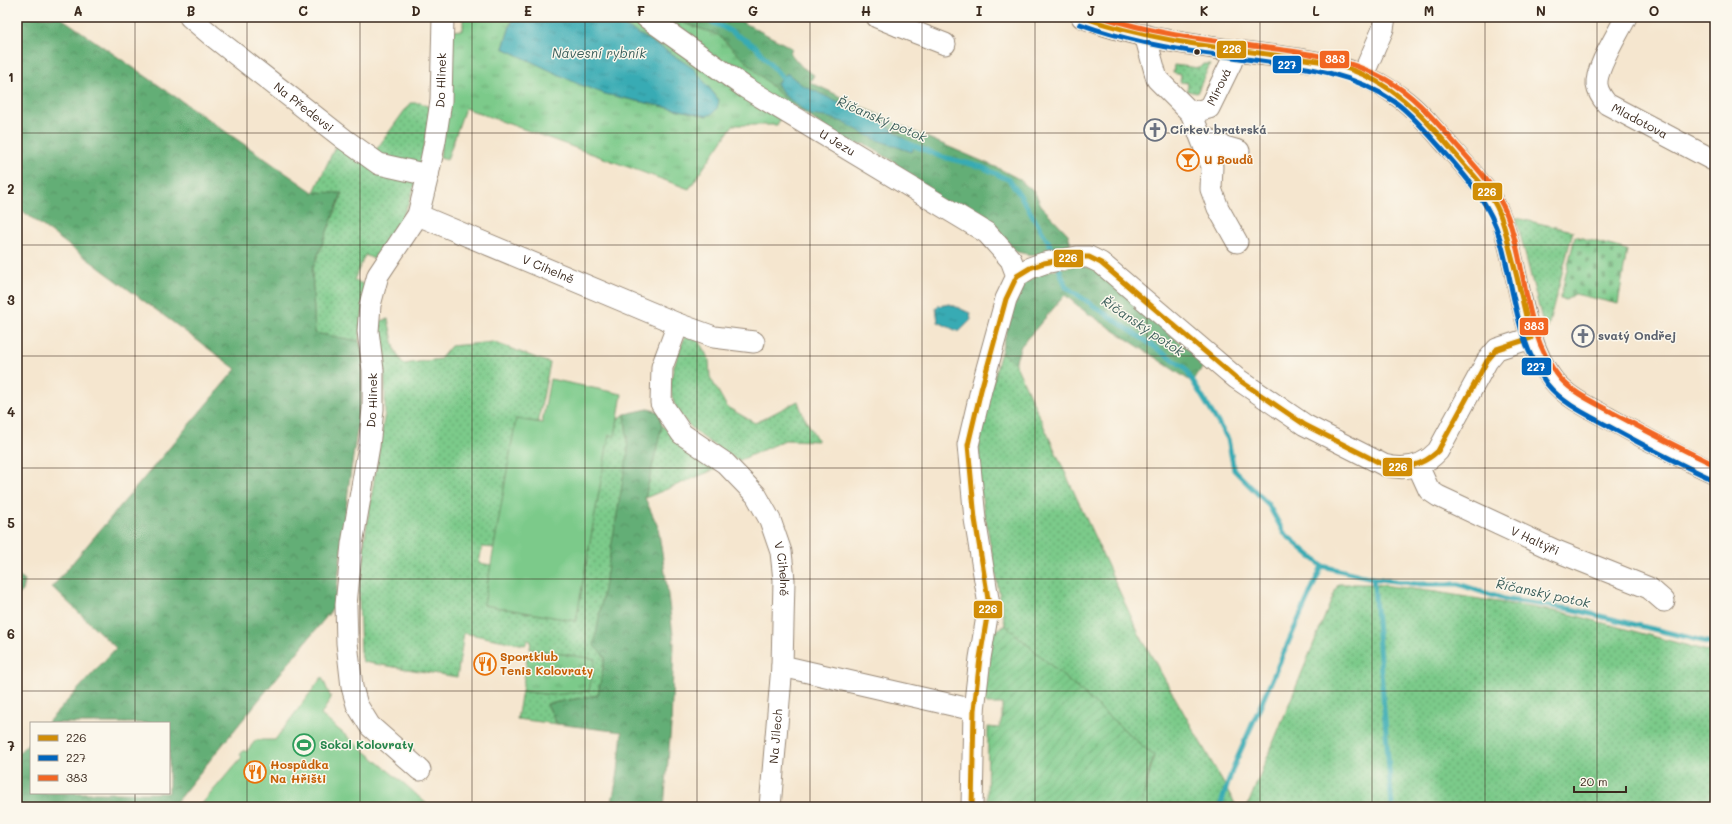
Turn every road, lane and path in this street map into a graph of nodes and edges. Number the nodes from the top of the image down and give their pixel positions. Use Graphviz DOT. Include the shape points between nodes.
graph roads {
  1 [pos="190,17"];
  2 [pos="443,17"];
  3 [pos="646,17"];
  4 [pos="877,17"];
  5 [pos="1082,17"];
  6 [pos="1385,17"];
  7 [pos="1626,17"];
  8 [pos="901,22"];
  9 [pos="1145,35"];
  10 [pos="945,44"];
  11 [pos="1235,51"];
  12 [pos="1363,75"];
  13 [pos="1191,113"];
  14 [pos="1201,136"];
  15 [pos="1239,151"];
  16 [pos="1715,162"];
  17 [pos="428,175"];
  18 [pos="418,215"];
  19 [pos="1237,242"];
  20 [pos="1017,276"];
  21 [pos="678,324"];
  22 [pos="1532,338"];
  23 [pos="754,342"];
  24 [pos="1418,466"];
  25 [pos="1715,473"];
  26 [pos="1664,601"];
  27 [pos="782,666"];
  28 [pos="974,710"];
  29 [pos="420,770"];
  30 [pos="770,807"];
  31 [pos="972,807"];
  1 -- 17 [label="street, Na Předevsi" via="338,135 379,164"];
  2 -- 17 [label="street, Do Hlinek" via="441,101"];
  3 -- 20 [label="street, U Jezu" via="746,88 988,233 1011,260"];
  4 -- 8 [label="street"];
  5 -- 9 [label="street, Mírová"];
  6 -- 12 [label="street" via="1383,29"];
  7 -- 16 [label="street, Mladotova" via="1598,70 1597,85 1601,96 1607,104"];
  8 -- 10 [label="street"];
  9 -- 11 [label="street, Mírová"];
  9 -- 13 [label="street, Mírová" via="1157,79"];
  11 -- 12 [label="street, Mírová" via="1325,62"];
  11 -- 13 [label="street, Mírová" via="1209,108"];
  12 -- 22 [label="street, Mírová" via="1387,88 1419,113 1474,176 1497,209 1507,236"];
  13 -- 14 [label="street"];
  14 -- 15 [label="street"];
  14 -- 19 [label="street" via="1212,166 1211,189 1218,208"];
  17 -- 18 [label="street, Do Hlinek"];
  18 -- 21 [label="street, V Cihelně"];
  18 -- 29 [label="street, Do Hlinek" via="378,275 370,305 368,331 373,370 373,408 352,544 346,605 347,643 352,687 357,705 370,726"];
  20 -- 24 [label="street" via="1044,263 1077,257 1089,257 1102,263 1236,378 1305,425 1384,465 1405,468"];
  20 -- 28 [label="street" via="1006,299 968,445 975,519 989,605"];
  21 -- 23 [label="street, V Cihelně" via="714,337"];
  21 -- 27 [label="street, V Cihelně" via="662,367 661,402 682,434 725,463 756,495 770,520 781,552 784,580"];
  22 -- 24 [label="street" via="1497,349 1487,361 1438,451"];
  22 -- 25 [label="street, Mírová" via="1539,360 1566,393 1634,432"];
  24 -- 26 [label="street, V Haltýři" via="1429,490 1438,496 1554,550 1649,588"];
  27 -- 28 [label="street"];
  27 -- 30 [label="street, Na Jílech"];
  28 -- 31 [label="street"];
}
